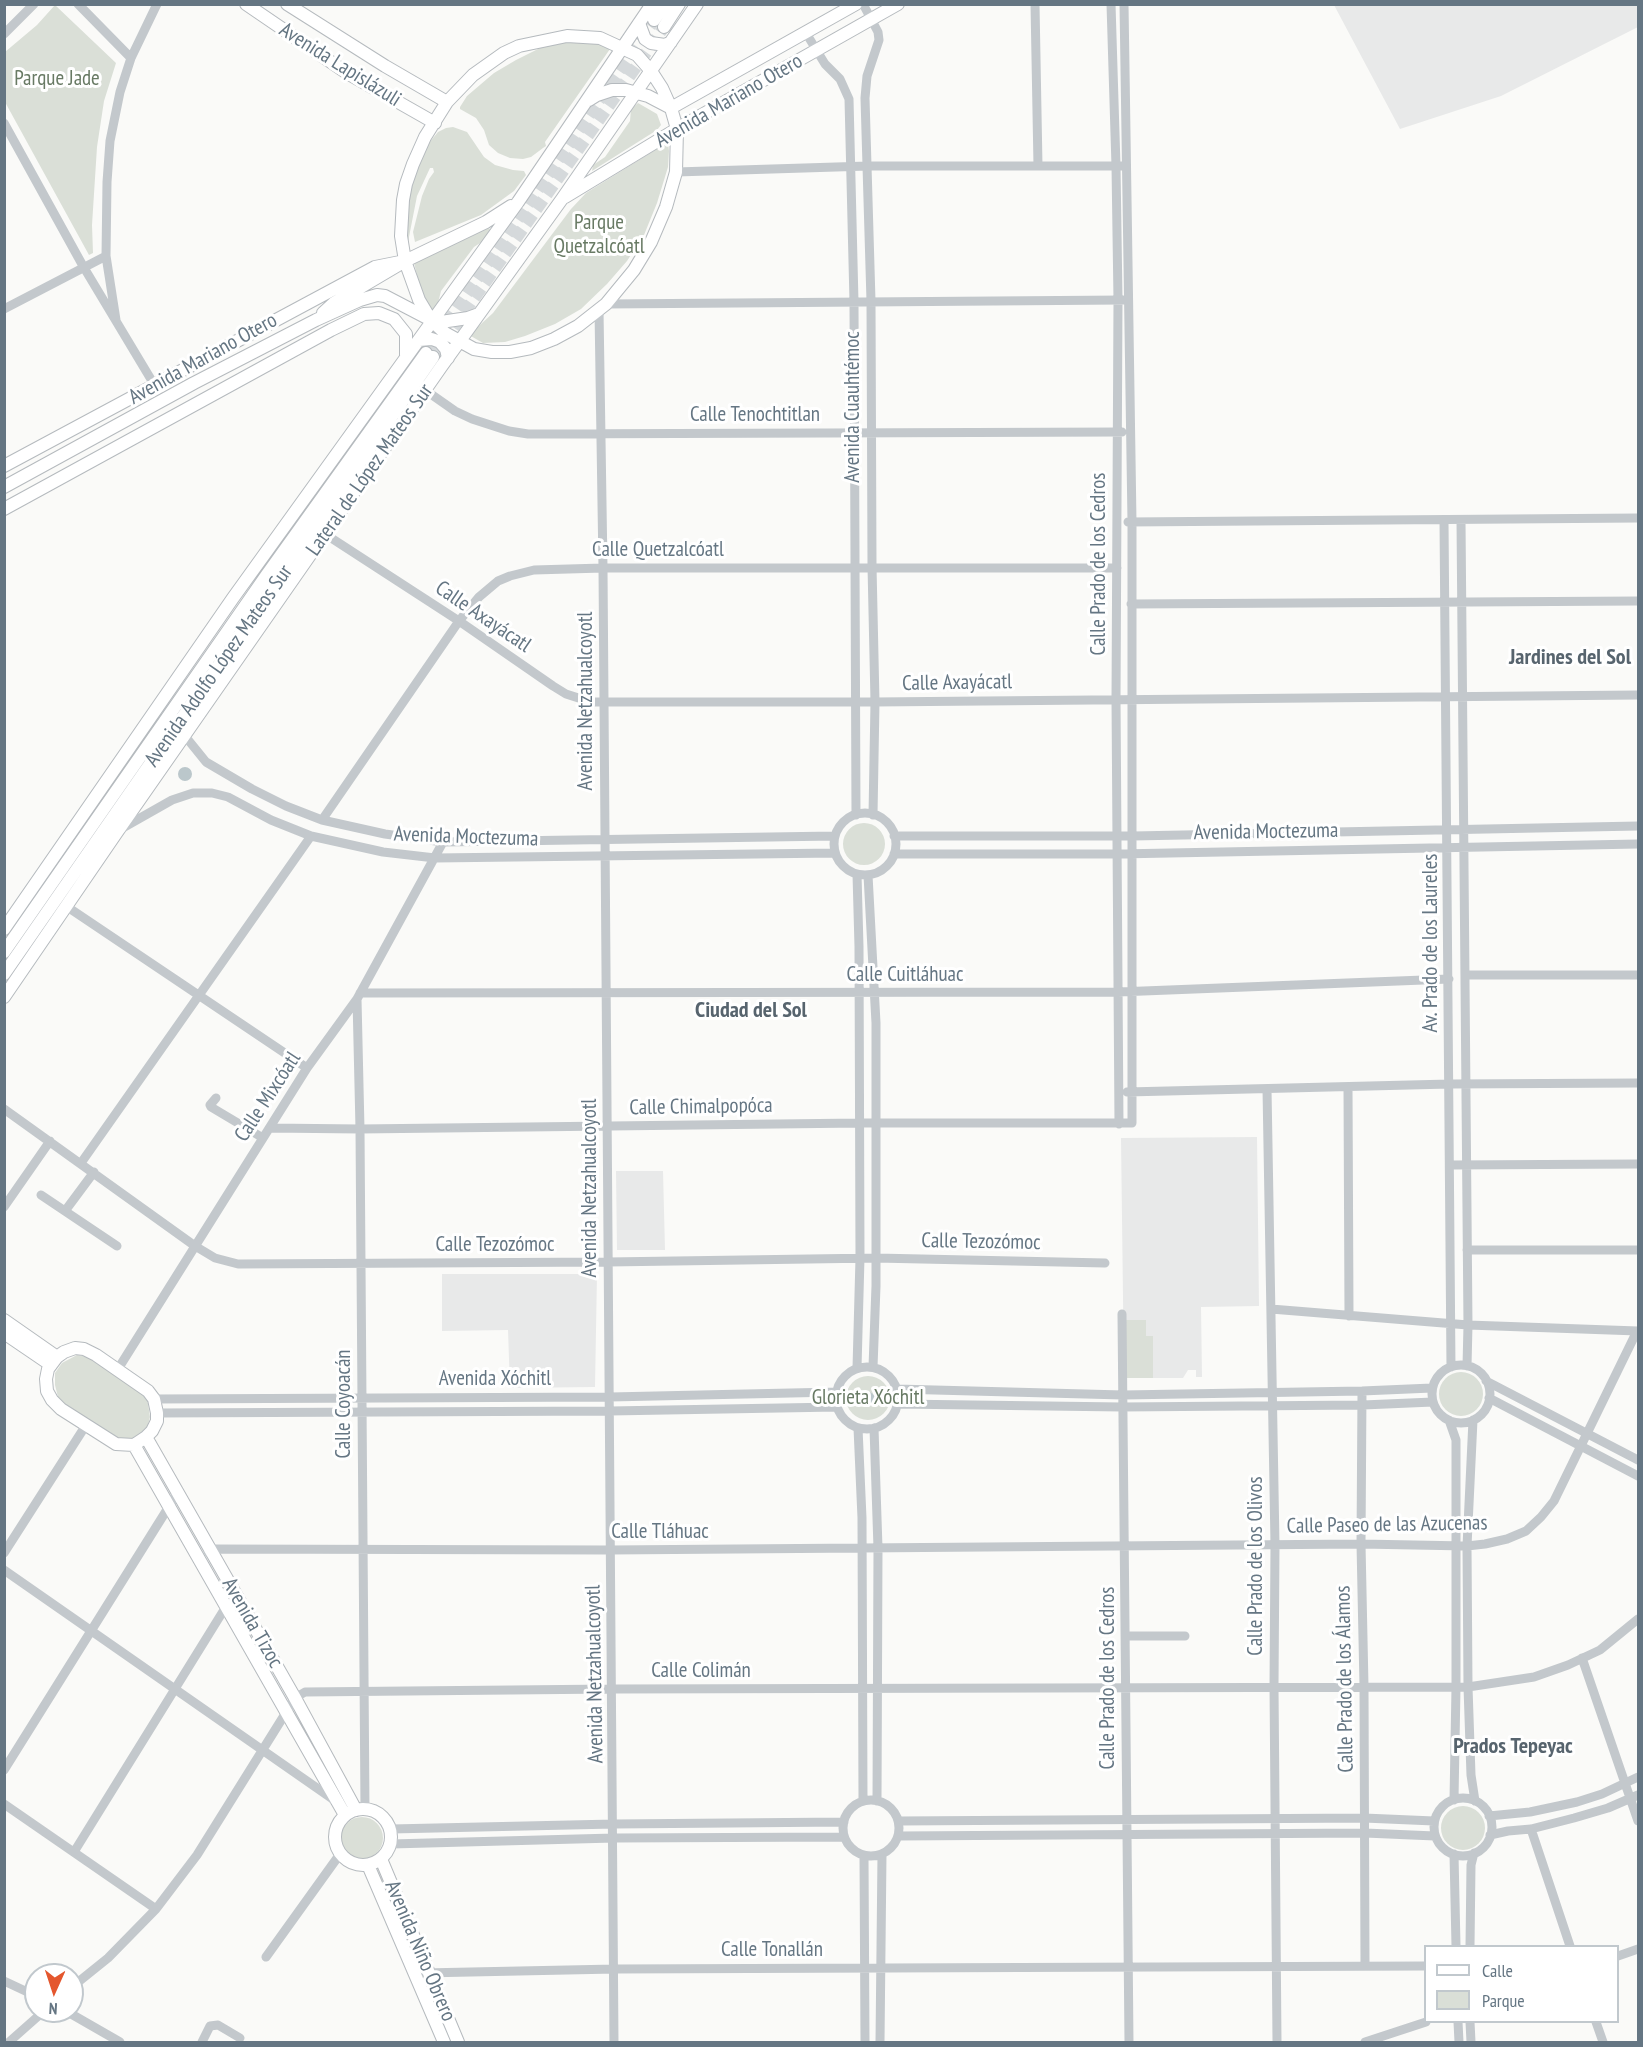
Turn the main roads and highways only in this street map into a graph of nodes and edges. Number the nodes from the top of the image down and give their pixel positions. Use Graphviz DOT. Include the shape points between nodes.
graph roads {
  1 [pos="246,4"];
  2 [pos="287,4"];
  3 [pos="652,4"];
  4 [pos="665,4"];
  5 [pos="679,4"];
  6 [pos="697,4"];
  7 [pos="856,4"];
  8 [pos="898,4"];
  9 [pos="639,23"];
  10 [pos="671,42"];
  11 [pos="624,47"];
  12 [pos="651,71"];
  13 [pos="637,91"];
  14 [pos="435,95"];
  15 [pos="588,100"];
  16 [pos="447,102"];
  17 [pos="671,108"];
  18 [pos="422,115"];
  19 [pos="435,123"];
  20 [pos="677,129"];
  21 [pos="562,199"];
  22 [pos="518,202"];
  23 [pos="405,261"];
  24 [pos="360,300"];
  25 [pos="479,314"];
  26 [pos="316,320"];
  27 [pos="431,320"];
  28 [pos="331,330"];
  29 [pos="250,334"];
  30 [pos="419,340"];
  31 [pos="459,342"];
  32 [pos="253,352"];
  33 [pos="430,355"];
  34 [pos="448,358"];
  35 [pos="405,359"];
  36 [pos="244,377"];
  37 [pos="194,383"];
  38 [pos="78,446"];
  39 [pos="40,447"];
  40 [pos="4,466"];
  41 [pos="4,487"];
  42 [pos="4,509"];
  43 [pos="175,729"];
  44 [pos="4,930"];
  45 [pos="4,952"];
  46 [pos="4,974"];
  47 [pos="4,997"];
  48 [pos="4,1320"];
  49 [pos="4,1333"];
  50 [pos="54,1361"];
  51 [pos="146,1437"];
  52 [pos="134,1445"];
  53 [pos="352,1809"];
  54 [pos="381,1859"];
  55 [pos="368,1865"];
  56 [pos="444,2043"];
  57 [pos="458,2043"];
  1 -- 18 [label="main road, Avenida Lapislázuli" via="346,73"];
  2 -- 14 [label="main road, Avenida Lapislázuli"];
  3 -- 9 [label="main road, Lateral de López Mateos Sur"];
  4 -- 5 [label="main road" via="659,23"];
  6 -- 10 [label="main road, Lateral de López Mateos Sur"];
  7 -- 17 [label="main road, Avenida Mariano Otero"];
  8 -- 20 [label="main road, Avenida Mariano Otero"];
  9 -- 10 [label="main road" via="645,39 651,43"];
  9 -- 11 [label="main road, Lateral de López Mateos Sur"];
  10 -- 12 [label="main road, Lateral de López Mateos Sur"];
  11 -- 12 [label="main road"];
  11 -- 15 [label="main road, Lateral de López Mateos Sur"];
  11 -- 16 [label="main road" via="600,38 567,36 519,46 473,75"];
  12 -- 13 [label="main road, Lateral de López Mateos Sur"];
  12 -- 17 [label="main road"];
  13 -- 15 [label="main road" via="612,90"];
  13 -- 17 [label="main road"];
  13 -- 21 [label="main road, Lateral de López Mateos Sur"];
  14 -- 16 [label="main road, Avenida Lapislázuli"];
  14 -- 18 [label="main road" via="433,110"];
  15 -- 22 [label="main road, Lateral de López Mateos Sur"];
  16 -- 19 [label="main road"];
  17 -- 20 [label="main road"];
  18 -- 19 [label="main road, Avenida Lapislázuli"];
  19 -- 23 [label="main road" via="406,184 401,236"];
  20 -- 21 [label="main road, Avenida Mariano Otero"];
  20 -- 31 [label="main road" via="676,172 666,207 634,270 603,307 578,326 546,342 510,352 474,349"];
  21 -- 25 [label="main road, Lateral de López Mateos Sur"];
  22 -- 23 [label="main road, Avenida Mariano Otero"];
  22 -- 27 [label="main road, Lateral de López Mateos Sur"];
  23 -- 26 [label="main road, Avenida Mariano Otero" via="334,303"];
  23 -- 27 [label="main road"];
  23 -- 29 [label="main road, Avenida Mariano Otero" via="375,267"];
  24 -- 26 [label="main road, Avenida Mariano Otero"];
  24 -- 27 [label="main road, Avenida Mariano Otero" via="385,297"];
  24 -- 28 [label="main road"];
  25 -- 27 [label="main road, Avenida Mariano Otero" via="453,321"];
  25 -- 31 [label="main road, Lateral de López Mateos Sur"];
  26 -- 32 [label="main road, Avenida Mariano Otero"];
  27 -- 30 [label="main road, Lateral de López Mateos Sur"];
  27 -- 31 [label="main road"];
  28 -- 35 [label="main road" via="367,313 387,315 406,334"];
  28 -- 36 [label="main road, Avenida Mariano Otero"];
  29 -- 37 [label="main road"];
  29 -- 39 [label="main road, Avenida Mariano Otero"];
  30 -- 34 [label="main road" via="436,340 443,345"];
  30 -- 35 [label="main road, Lateral de López Mateos Sur"];
  31 -- 34 [label="main road, Lateral de López Mateos Sur"];
  32 -- 36 [label="main road"];
  32 -- 37 [label="main road, Avenida Mariano Otero"];
  33 -- 43 [label="main road, Avenida Adolfo López Mateos Sur" via="266,576"];
  34 -- 43 [label="main road, Lateral de López Mateos Sur" via="325,534"];
  35 -- 44 [label="main road, Lateral de López Mateos Sur" via="233,598"];
  36 -- 42 [label="main road, Avenida Mariano Otero"];
  37 -- 38 [label="main road, Avenida Mariano Otero"];
  38 -- 39 [label="main road"];
  38 -- 41 [label="main road, Avenida Mariano Otero"];
  39 -- 40 [label="main road, Avenida Mariano Otero"];
  43 -- 45 [label="main road, Avenida Adolfo López Mateos Sur"];
  43 -- 46 [label="main road, Avenida Adolfo López Mateos Sur"];
  43 -- 47 [label="main road, Lateral de López Mateos Sur" via="117,832"];
  48 -- 50 [label="main road"];
  49 -- 50 [label="main road"];
  50 -- 51 [label="main road" via="64,1352 84,1349 148,1392 154,1399 157,1421"];
  50 -- 52 [label="main road" via="46,1379 52,1400 116,1444"];
  51 -- 52 [label="main road"];
  51 -- 53 [label="main road, Avenida Tizoc" via="295,1698"];
  52 -- 53 [label="main road, Avenida Tizoc" via="286,1712"];
  53 -- 54 [label="main road" via="378,1813 388,1823 391,1844"];
  53 -- 55 [label="main road" via="338,1825 335,1837 340,1854 356,1864"];
  54 -- 55 [label="main road"];
  54 -- 57 [label="main road, Avenida Niño Obrero"];
  55 -- 56 [label="main road, Avenida Niño Obrero"];
}
